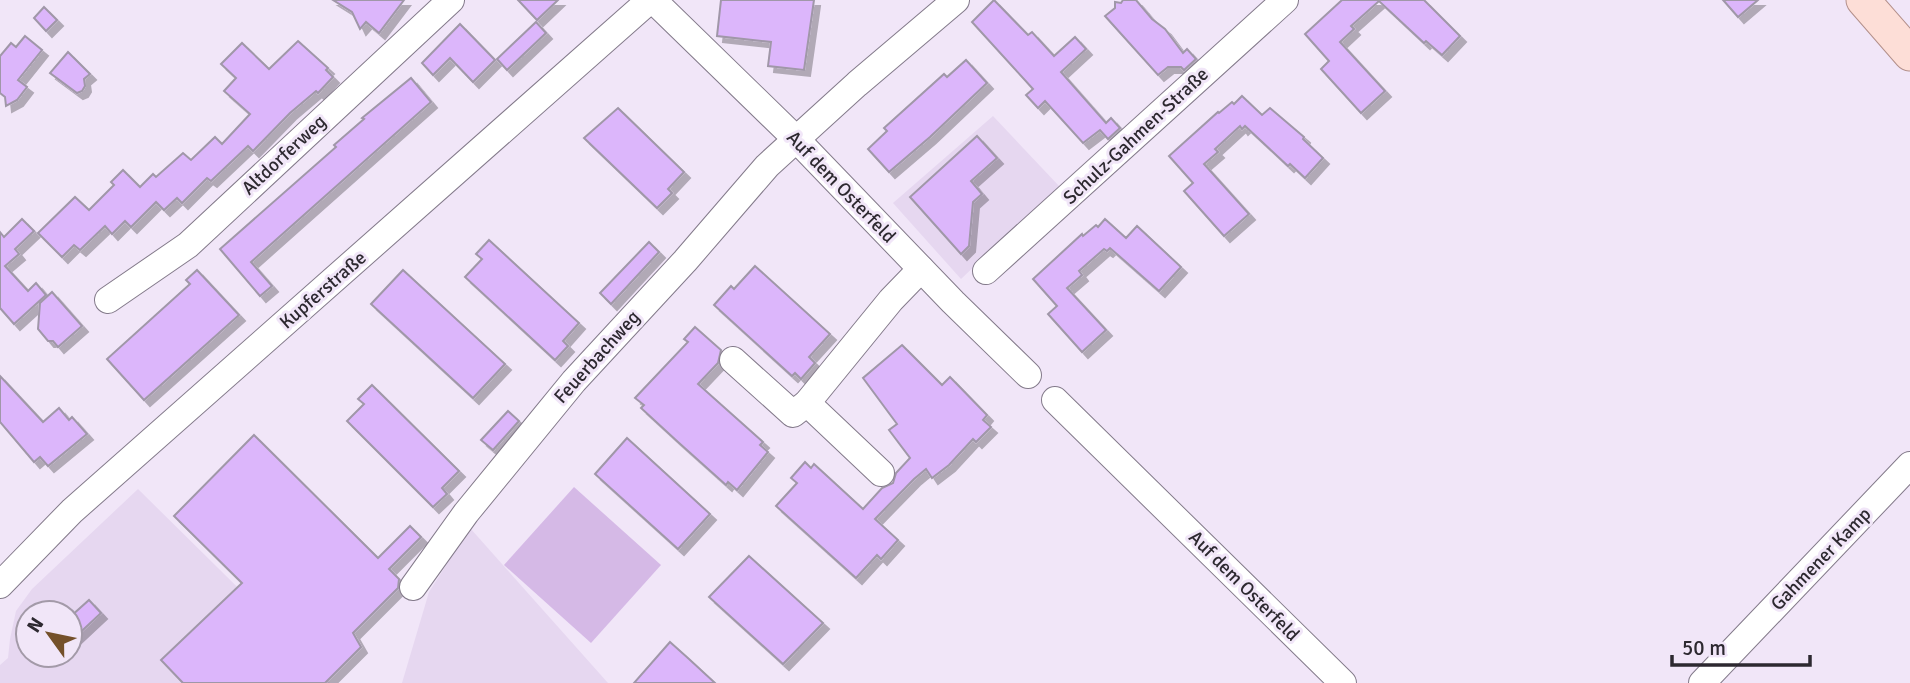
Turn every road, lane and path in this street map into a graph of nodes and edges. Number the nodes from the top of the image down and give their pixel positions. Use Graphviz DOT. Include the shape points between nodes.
graph roads {
  1 [pos="451,0"];
  2 [pos="652,0"];
  3 [pos="956,0"];
  4 [pos="1285,0"];
  5 [pos="1863,0"];
  6 [pos="1910,54"];
  7 [pos="797,141"];
  8 [pos="921,269"];
  9 [pos="986,271"];
  10 [pos="108,300"];
  11 [pos="733,360"];
  12 [pos="1028,374"];
  13 [pos="1055,400"];
  14 [pos="807,403"];
  15 [pos="1910,465"];
  16 [pos="881,473"];
  17 [pos="0,585"];
  18 [pos="413,587"];
  19 [pos="1343,683"];
  20 [pos="1702,683"];
  1 -- 10 [label="street, Altdorferweg" via="188,245"];
  2 -- 7 [label="street, Auf dem Osterfeld"];
  2 -- 17 [label="street, Kupferstraße" via="72,511"];
  3 -- 7 [label="street"];
  4 -- 9 [label="street, Schulz-Gahmen-Straße"];
  5 -- 6 [label="main road"];
  7 -- 8 [label="street, Auf dem Osterfeld"];
  7 -- 18 [label="street, Feuerbachweg" via="767,166 574,381 466,513"];
  8 -- 12 [label="street, Auf dem Osterfeld"];
  8 -- 14 [label="street"];
  11 -- 14 [label="street" via="793,414"];
  13 -- 19 [label="street, Auf dem Osterfeld"];
  14 -- 16 [label="street"];
  15 -- 20 [label="street, Gahmener Kamp"];
}
